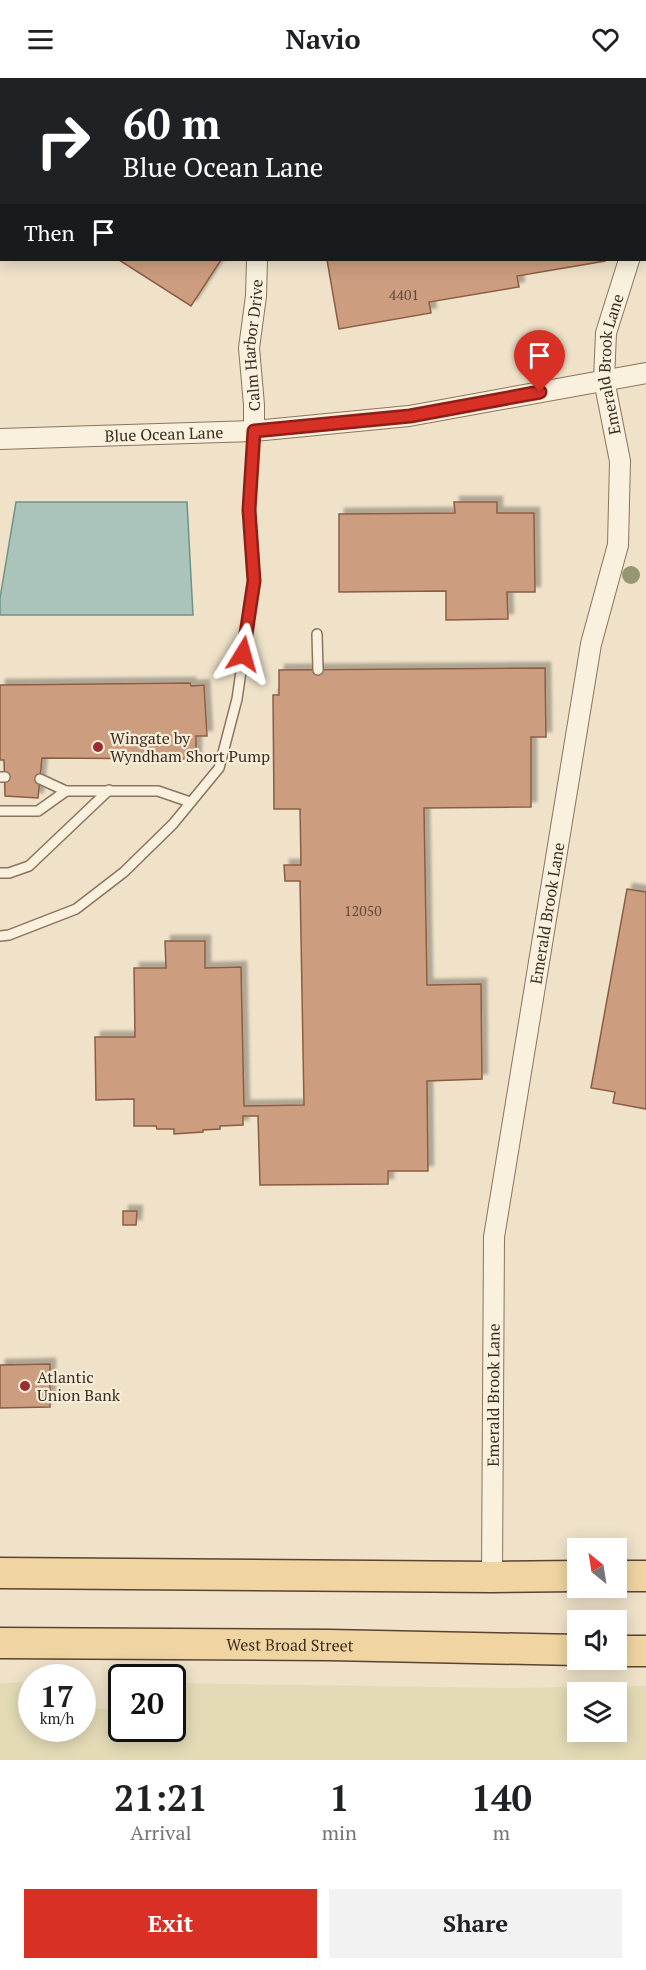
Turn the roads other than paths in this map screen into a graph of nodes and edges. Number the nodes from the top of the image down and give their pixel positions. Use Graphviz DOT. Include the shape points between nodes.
graph roads {
  1 [pos="257,261"];
  2 [pos="629,261"];
  3 [pos="646,373"];
  4 [pos="604,380"];
  5 [pos="254,431"];
  6 [pos="0,439"];
  7 [pos="316,634"];
  8 [pos="318,670"];
  9 [pos="40,778"];
  10 [pos="66,790"];
  11 [pos="109,790"];
  12 [pos="190,802"];
  13 [pos="0,811"];
  14 [pos="0,873"];
  15 [pos="0,936"];
  16 [pos="0,1573"];
  17 [pos="646,1575"];
  18 [pos="567,1576"];
  19 [pos="627,1576"];
  20 [pos="492,1577"];
  21 [pos="0,1643"];
  22 [pos="567,1650"];
  23 [pos="627,1651"];
  24 [pos="646,1651"];
  1 -- 5 [label="street, Calm Harbor Drive" via="249,348"];
  2 -- 4 [label="street, Emerald Brook Lane" via="606,333"];
  3 -- 4 [label="street, Blue Ocean Lane"];
  4 -- 5 [label="street, Blue Ocean Lane" via="410,416"];
  4 -- 20 [label="street, Emerald Brook Lane" via="620,461 618,544 591,644 494,1237"];
  5 -- 6 [label="street, Blue Ocean Lane"];
  5 -- 12 [label="lane" via="249,510 254,581 237,699 219,768"];
  7 -- 8 [label="lane"];
  9 -- 10 [label="lane"];
  10 -- 11 [label="lane"];
  10 -- 13 [label="lane" via="38,812"];
  11 -- 12 [label="lane" via="158,791"];
  11 -- 14 [label="lane" via="29,866"];
  12 -- 15 [label="lane" via="124,872 76,909"];
  16 -- 20 [label="main road"];
  17 -- 19 [label="main road"];
  18 -- 20 [label="main road"];
  21 -- 22 [label="main road, West Broad Street"];
  23 -- 24 [label="main road"];
}
